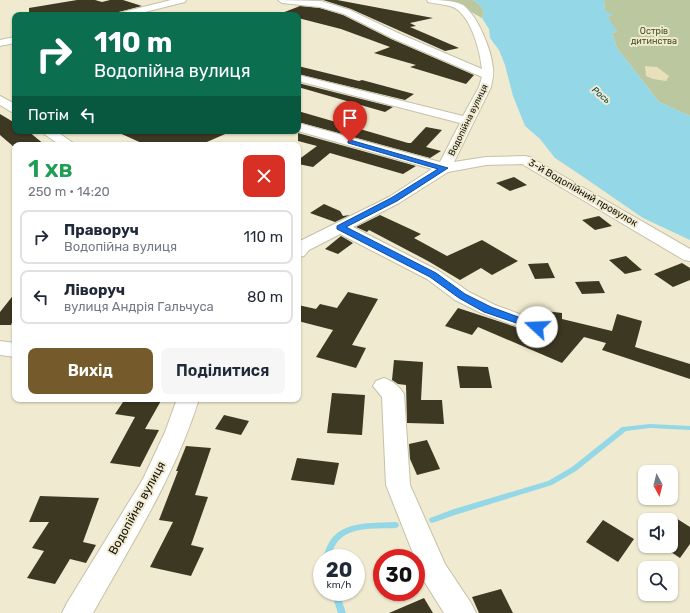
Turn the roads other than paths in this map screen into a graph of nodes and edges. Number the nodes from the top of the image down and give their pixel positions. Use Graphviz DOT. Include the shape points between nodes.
graph roads {
  1 [pos="182,0"];
  2 [pos="282,0"];
  3 [pos="431,0"];
  4 [pos="134,12"];
  5 [pos="12,41"];
  6 [pos="0,43"];
  7 [pos="488,75"];
  8 [pos="301,79"];
  9 [pos="0,100"];
  10 [pos="12,108"];
  11 [pos="467,121"];
  12 [pos="301,127"];
  13 [pos="52,134"];
  14 [pos="64,142"];
  15 [pos="444,168"];
  16 [pos="340,227"];
  17 [pos="301,246"];
  18 [pos="690,256"];
  19 [pos="537,327"];
  20 [pos="0,348"];
  21 [pos="12,350"];
  22 [pos="384,386"];
  23 [pos="187,402"];
  24 [pos="77,613"];
  25 [pos="461,613"];
  1 -- 4 [label="street"];
  2 -- 7 [label="street, Водопійна вулиця" via="321,4 347,12"];
  3 -- 7 [label="street" via="455,5 468,15 486,54"];
  5 -- 6 [label="street"];
  7 -- 11 [label="street, Водопійна вулиця" via="485,87"];
  8 -- 11 [label="street"];
  9 -- 10 [label="street"];
  11 -- 15 [label="street, Водопійна вулиця"];
  12 -- 15 [label="street"];
  13 -- 14 [label="street"];
  15 -- 16 [label="street, Водопійна вулиця" via="394,200"];
  15 -- 18 [label="street, 3-й Водопійний провулок" via="486,161 525,160"];
  16 -- 17 [label="street, Водопійна вулиця"];
  16 -- 19 [label="street" via="433,275 462,296 488,310"];
  20 -- 21 [label="street"];
  22 -- 25 [label="street" via="393,394 398,485 434,572"];
  23 -- 24 [label="street, Водопійна вулиця" via="153,484"];
}
